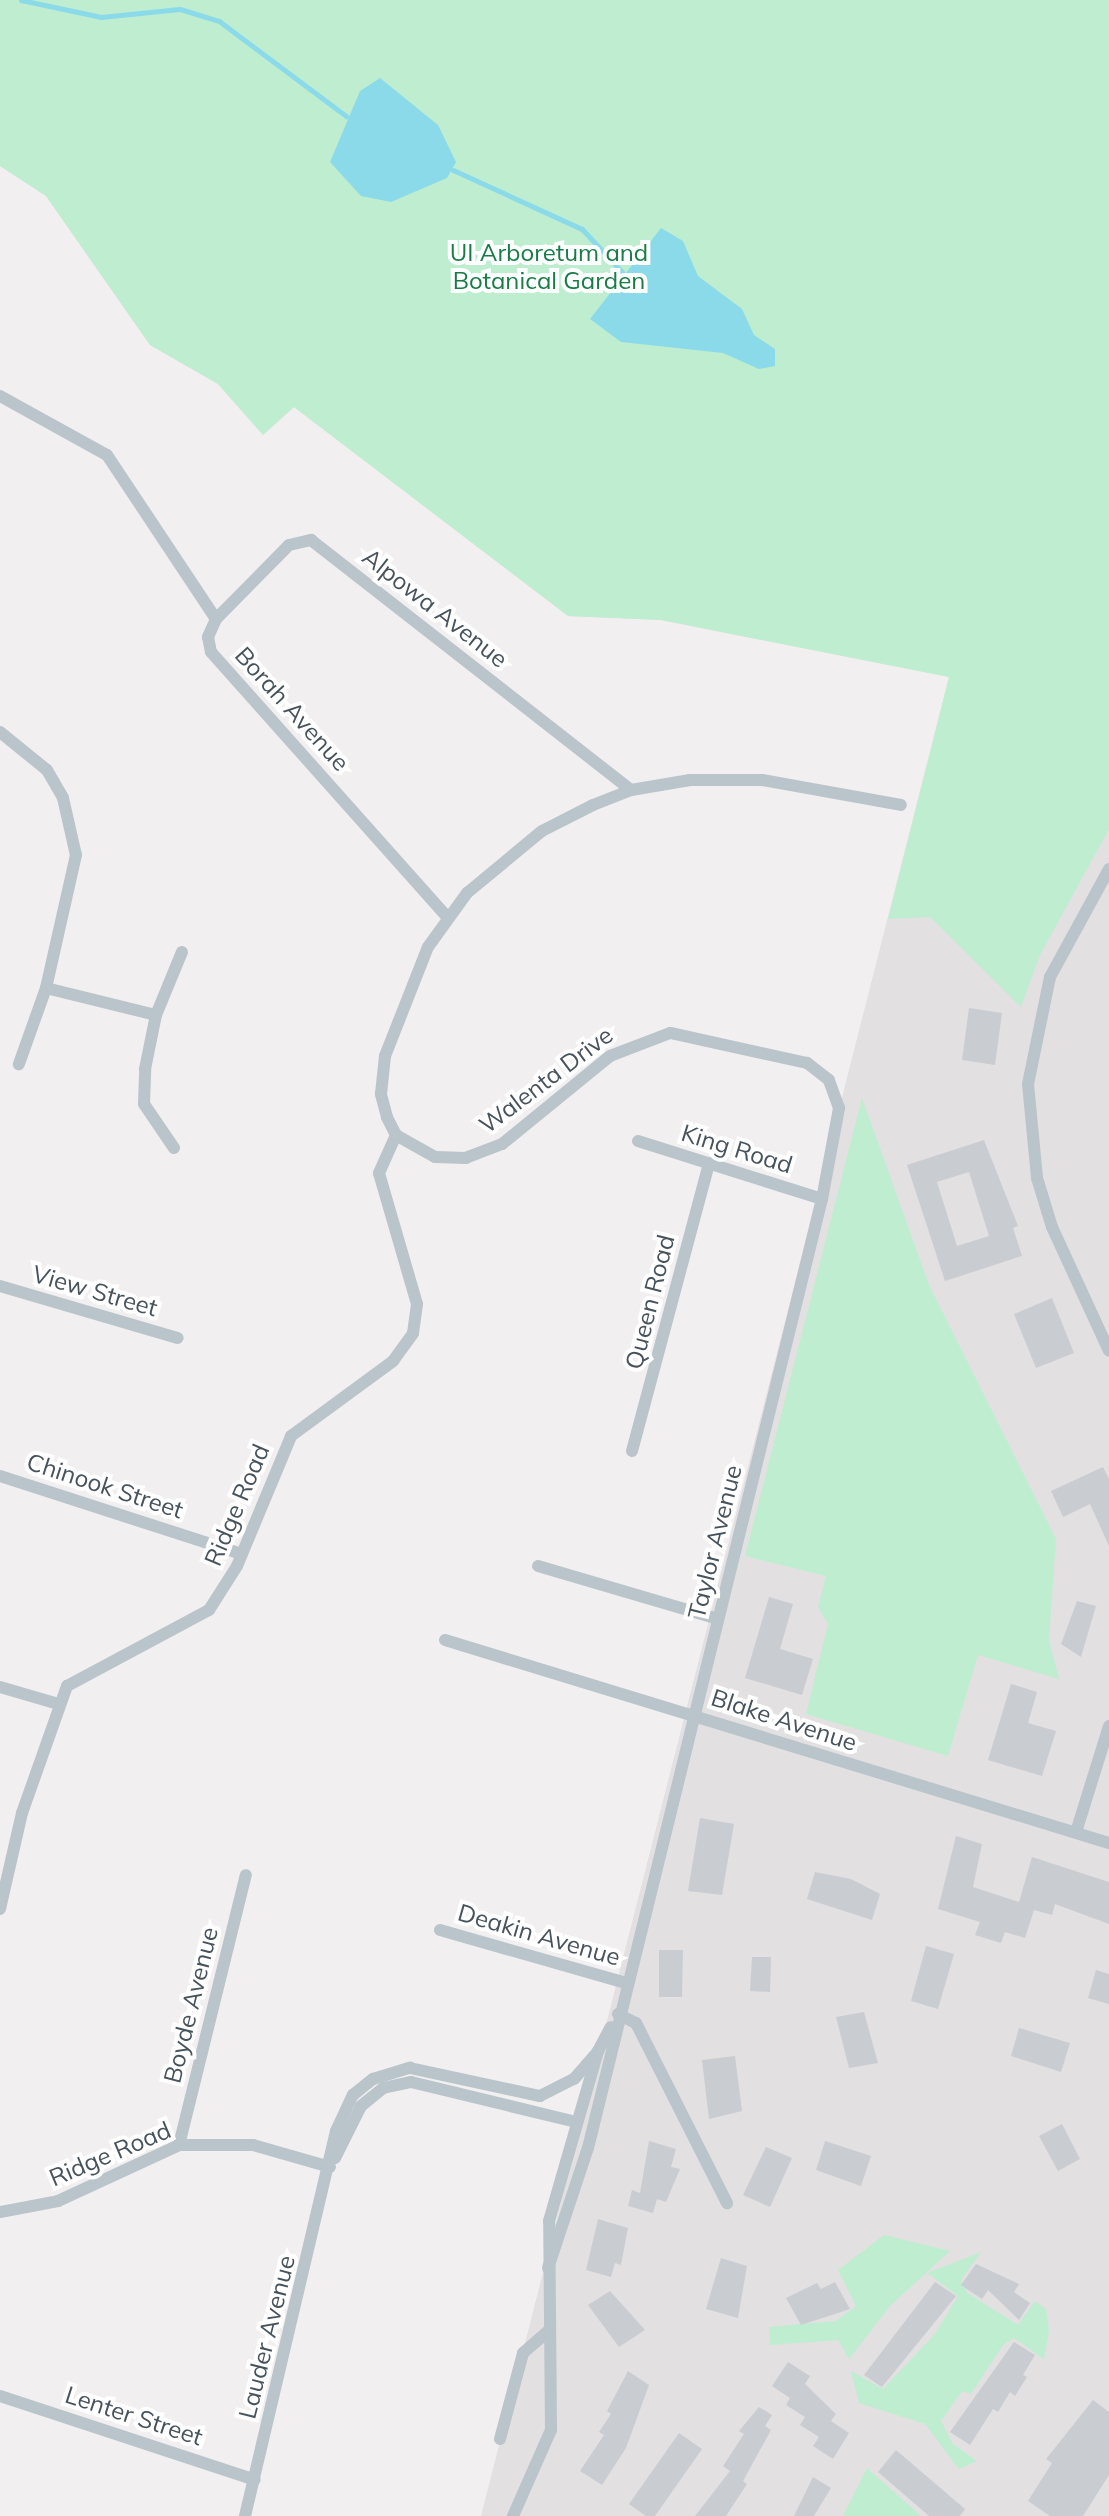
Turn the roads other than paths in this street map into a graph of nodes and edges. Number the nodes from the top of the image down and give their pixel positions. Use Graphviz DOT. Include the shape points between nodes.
graph roads {
  1 [pos="0,396"];
  2 [pos="216,619"];
  3 [pos="0,732"];
  4 [pos="631,790"];
  5 [pos="901,805"];
  6 [pos="1109,869"];
  7 [pos="448,918"];
  8 [pos="182,952"];
  9 [pos="46,988"];
  10 [pos="156,1015"];
  11 [pos="19,1064"];
  12 [pos="829,1080"];
  13 [pos="396,1135"];
  14 [pos="638,1141"];
  15 [pos="174,1148"];
  16 [pos="709,1163"];
  17 [pos="822,1199"];
  18 [pos="0,1286"];
  19 [pos="178,1338"];
  20 [pos="1109,1351"];
  21 [pos="632,1451"];
  22 [pos="0,1476"];
  23 [pos="242,1554"];
  24 [pos="538,1566"];
  25 [pos="718,1619"];
  26 [pos="445,1640"];
  27 [pos="0,1687"];
  28 [pos="58,1704"];
  29 [pos="694,1714"];
  30 [pos="1109,1726"];
  31 [pos="1076,1832"];
  32 [pos="1109,1843"];
  33 [pos="246,1875"];
  34 [pos="0,1909"];
  35 [pos="440,1930"];
  36 [pos="626,1983"];
  37 [pos="618,2014"];
  38 [pos="598,2051"];
  39 [pos="601,2095"];
  40 [pos="576,2122"];
  41 [pos="179,2145"];
  42 [pos="330,2167"];
  43 [pos="727,2203"];
  44 [pos="0,2212"];
  45 [pos="548,2268"];
  46 [pos="548,2331"];
  47 [pos="0,2396"];
  48 [pos="500,2439"];
  49 [pos="255,2480"];
  50 [pos="245,2516"];
  51 [pos="513,2516"];
  1 -- 2 [label="street" via="107,455"];
  2 -- 4 [label="street, Alpowa Avenue" via="289,545 311,540"];
  2 -- 7 [label="street, Borah Avenue" via="208,637 211,652"];
  3 -- 9 [label="street" via="47,770 73,828 73,884"];
  4 -- 5 [label="street" via="690,780 762,780"];
  4 -- 7 [label="street" via="542,831 467,893"];
  6 -- 20 [label="street" via="1050,977 1028,1084 1037,1178 1052,1227"];
  7 -- 13 [label="street" via="413,978 385,1056 383,1107"];
  8 -- 10 [label="street"];
  9 -- 10 [label="street"];
  9 -- 11 [label="street"];
  10 -- 15 [label="street" via="144,1104"];
  12 -- 13 [label="street, Walenta Drive" via="795,1059 670,1033 610,1056 484,1153 435,1157"];
  12 -- 17 [label="street, Taylor Avenue" via="838,1129"];
  13 -- 23 [label="street, Ridge Road" via="379,1173 417,1304 413,1333 393,1361 291,1436"];
  14 -- 16 [label="street, King Road"];
  16 -- 17 [label="street, King Road"];
  16 -- 21 [label="street, Queen Road"];
  17 -- 25 [label="street, Taylor Avenue"];
  18 -- 19 [label="street, View Street"];
  22 -- 23 [label="street, Chinook Street"];
  23 -- 28 [label="street, Ridge Road" via="209,1610 76,1678"];
  24 -- 25 [label="street"];
  25 -- 29 [label="street, Taylor Avenue"];
  26 -- 29 [label="street, Blake Avenue"];
  27 -- 28 [label="street"];
  28 -- 34 [label="street, Ridge Road" via="22,1813"];
  29 -- 31 [label="street, Blake Avenue"];
  29 -- 36 [label="street, Taylor Avenue"];
  30 -- 31 [label="street"];
  31 -- 32 [label="street, Blake Avenue"];
  33 -- 41 [label="street, Boyde Avenue"];
  35 -- 36 [label="street, Deakin Avenue"];
  36 -- 37 [label="street, Taylor Avenue"];
  37 -- 38 [label="street, Taylor Avenue"];
  37 -- 39 [label="street, Taylor Avenue"];
  37 -- 43 [label="street" via="636,2023"];
  38 -- 40 [label="street, Taylor Avenue"];
  38 -- 42 [label="street, Lauder Avenue" via="574,2079 540,2096 432,2072 391,2071 353,2095 341,2111"];
  39 -- 40 [label="street, Taylor Avenue"];
  39 -- 45 [label="street, Taylor Avenue"];
  40 -- 42 [label="street, Lauder Avenue" via="411,2082 383,2088 361,2106"];
  40 -- 45 [label="street, Taylor Avenue" via="549,2221"];
  41 -- 42 [label="street, Ridge Road" via="253,2145"];
  41 -- 44 [label="street, Ridge Road" via="58,2201"];
  42 -- 49 [label="street, Lauder Avenue"];
  45 -- 46 [label="street, Taylor Avenue"];
  46 -- 48 [label="street" via="523,2353"];
  46 -- 51 [label="street, Taylor Avenue" via="554,2366 551,2430"];
  47 -- 49 [label="street, Lenter Street"];
  49 -- 50 [label="street, Lauder Avenue"];
}
